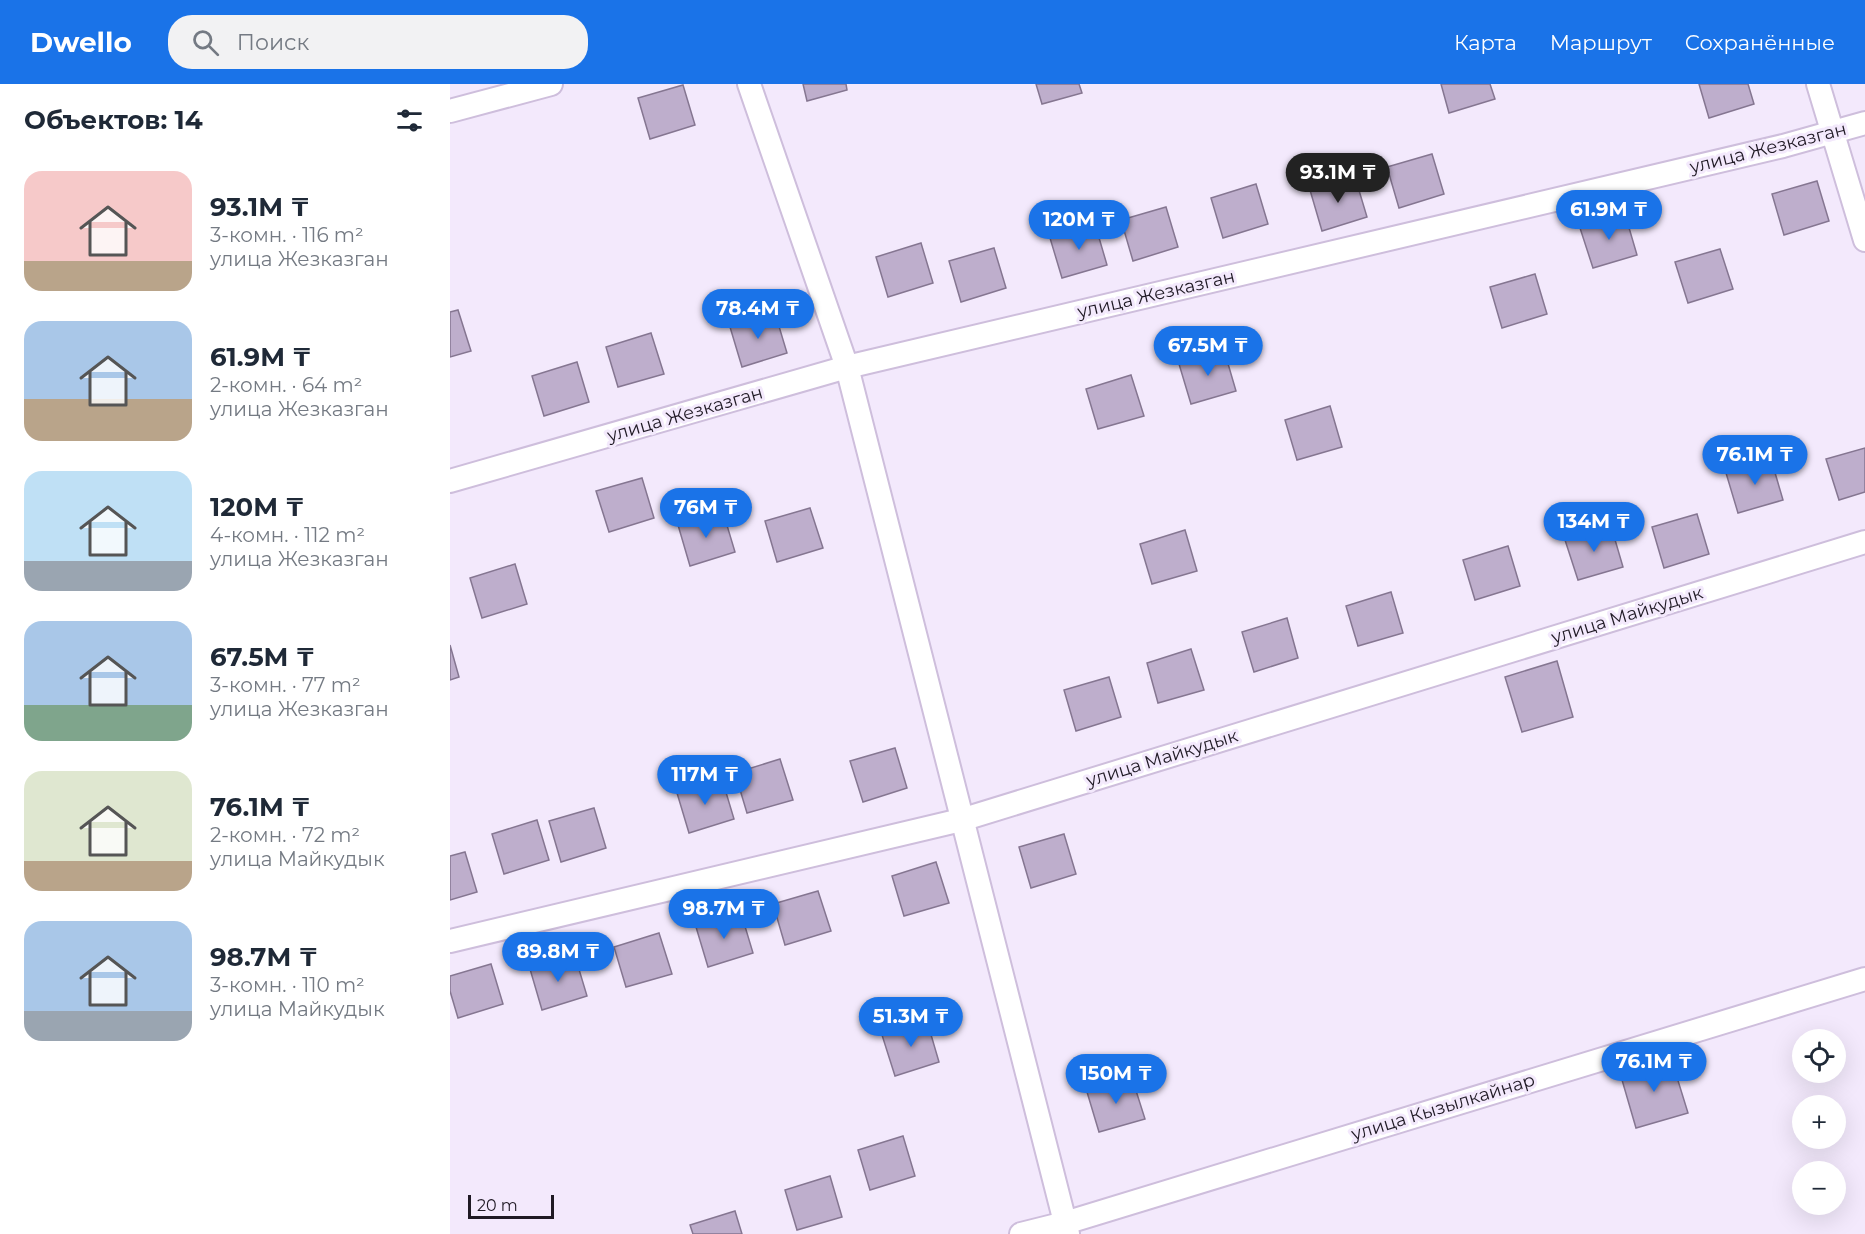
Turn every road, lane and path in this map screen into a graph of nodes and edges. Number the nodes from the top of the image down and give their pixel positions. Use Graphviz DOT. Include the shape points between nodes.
graph roads {
  1 [pos="551,84"];
  2 [pos="749,84"];
  3 [pos="1818,84"];
  4 [pos="450,111"];
  5 [pos="1865,123"];
  6 [pos="1833,132"];
  7 [pos="1865,240"];
  8 [pos="847,367"];
  9 [pos="450,481"];
  10 [pos="1865,542"];
  11 [pos="961,820"];
  12 [pos="450,941"];
  13 [pos="1865,979"];
  14 [pos="1067,1228"];
  15 [pos="1021,1234"];
  1 -- 4 [label="street"];
  2 -- 8 [label="street"];
  3 -- 6 [label="street"];
  5 -- 6 [label="street, улица Жезказган"];
  6 -- 7 [label="street"];
  6 -- 8 [label="street, улица Жезказган"];
  8 -- 9 [label="street, улица Жезказган"];
  8 -- 11 [label="street"];
  10 -- 11 [label="street, улица Майкудык"];
  11 -- 12 [label="street, улица Майкудык"];
  11 -- 14 [label="street"];
  13 -- 14 [label="street, улица Кызылкайнар"];
  14 -- 15 [label="street, улица Кызылкайнар"];
}
